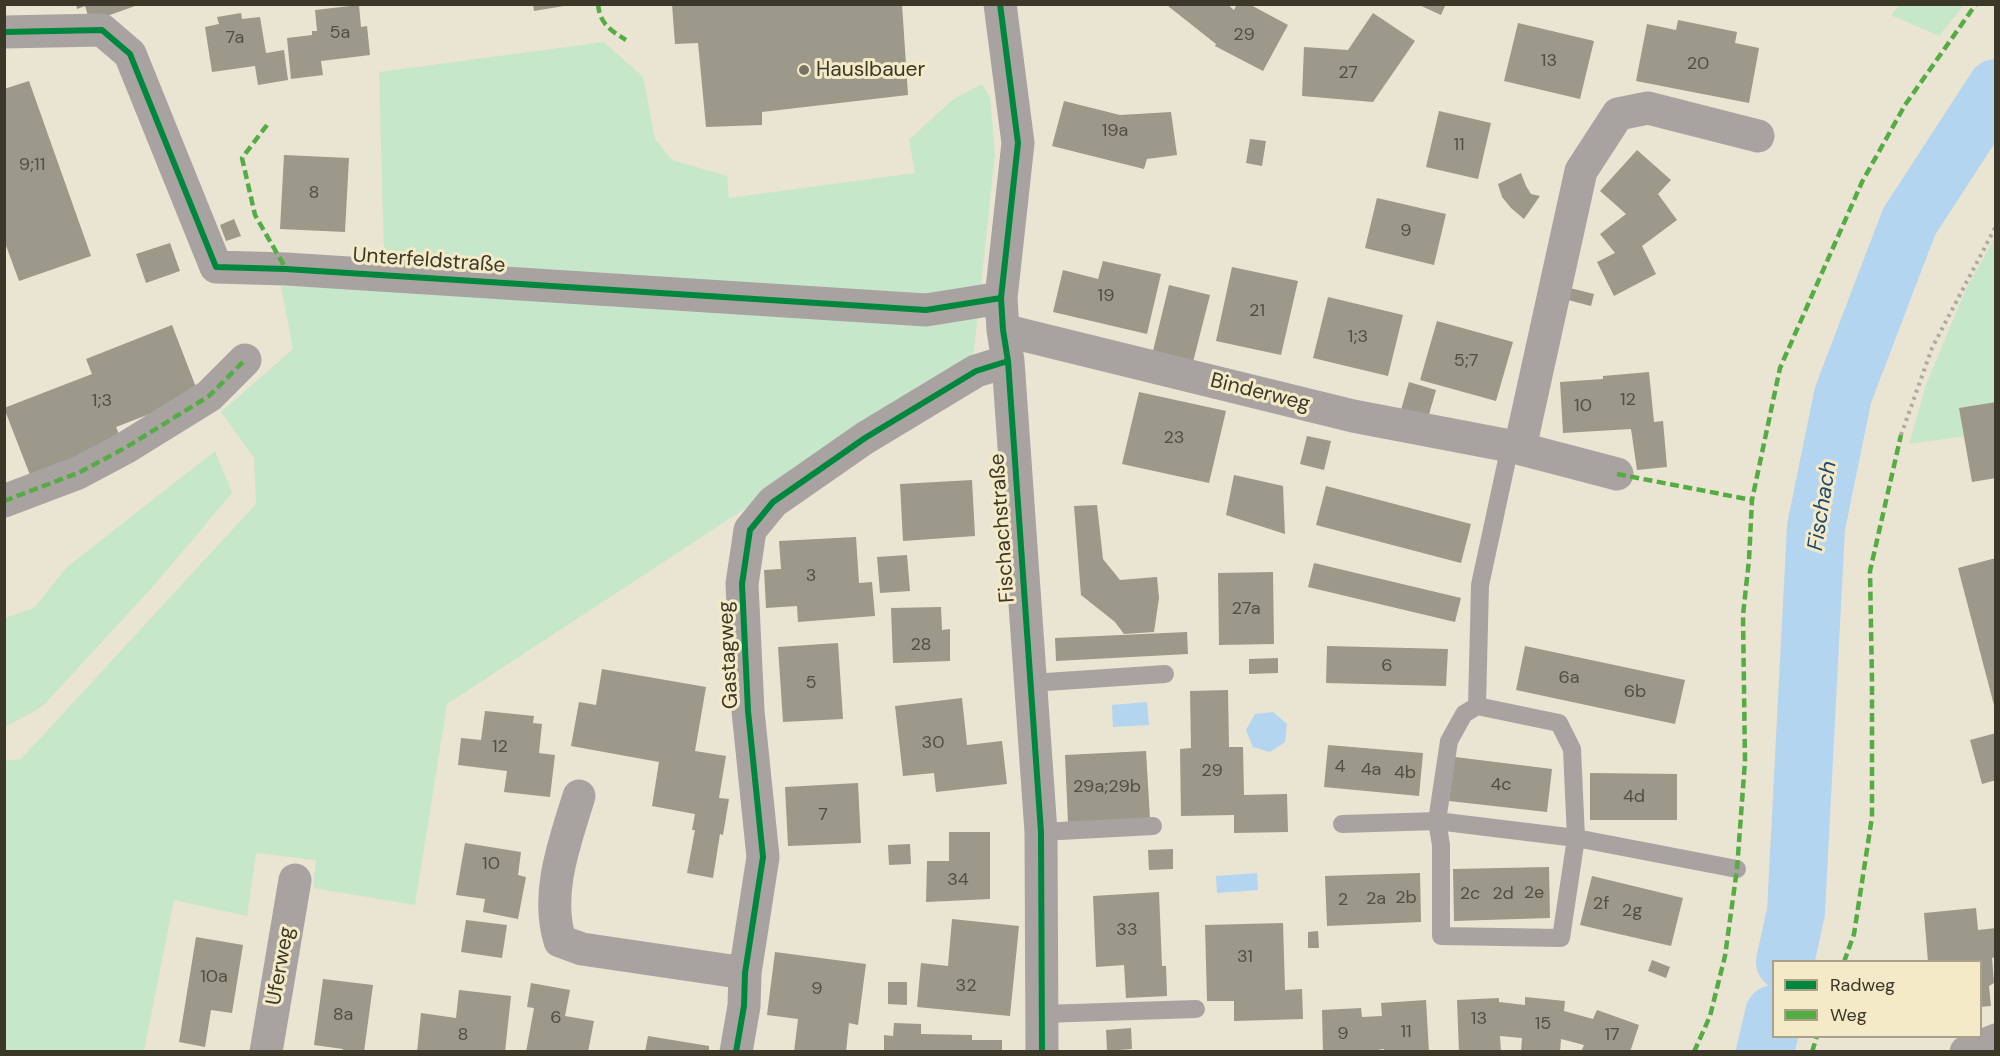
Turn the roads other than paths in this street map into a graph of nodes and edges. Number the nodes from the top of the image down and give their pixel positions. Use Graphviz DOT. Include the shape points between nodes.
graph roads {
  1 [pos="1000,4"];
  2 [pos="4,32"];
  3 [pos="1758,136"];
  4 [pos="1001,298"];
  5 [pos="1005,346"];
  6 [pos="245,360"];
  7 [pos="1515,447"];
  8 [pos="1617,474"];
  9 [pos="4,501"];
  10 [pos="1165,674"];
  11 [pos="1031,683"];
  12 [pos="1477,706"];
  13 [pos="579,796"];
  14 [pos="1437,821"];
  15 [pos="1342,824"];
  16 [pos="1153,826"];
  17 [pos="1041,832"];
  18 [pos="1576,838"];
  19 [pos="1737,869"];
  20 [pos="295,880"];
  21 [pos="745,973"];
  22 [pos="1196,1009"];
  23 [pos="1042,1014"];
  24 [pos="1995,1040"];
  25 [pos="266,1052"];
  26 [pos="736,1052"];
  27 [pos="1042,1052"];
  28 [pos="1966,1052"];
  1 -- 4 [label="street, Fischachstraße" via="1018,142"];
  2 -- 4 [label="street, Unterfeldstraße" via="102,30 130,54 216,267 926,310"];
  3 -- 7 [label="street" via="1648,108 1618,114 1581,171"];
  4 -- 5 [label="street, Fischachstraße"];
  5 -- 7 [label="street, Binderweg"];
  5 -- 11 [label="street, Fischachstraße"];
  5 -- 21 [label="street, Gastagweg" via="976,371 865,438 772,502 750,530 742,584 748,711 763,857"];
  6 -- 9 [label="street" via="210,396 125,448 78,473"];
  7 -- 8 [label="street, Binderweg"];
  7 -- 12 [label="lane" via="1480,585"];
  10 -- 11 [label="lane"];
  11 -- 17 [label="street, Fischachstraße"];
  12 -- 14 [label="lane" via="1464,714 1449,741"];
  12 -- 18 [label="lane" via="1559,723 1572,748"];
  13 -- 21 [label="street" via="560,857 554,910 560,941 582,949"];
  14 -- 15 [label="lane"];
  14 -- 18 [label="lane"];
  14 -- 18 [label="lane" via="1441,845 1441,936 1561,938"];
  16 -- 17 [label="lane"];
  17 -- 23 [label="street, Fischachstraße"];
  18 -- 19 [label="lane"];
  20 -- 25 [label="street, Uferweg"];
  21 -- 26 [label="street, Gastagweg"];
  22 -- 23 [label="lane"];
  23 -- 27 [label="street, Fischachstraße"];
  24 -- 28 [label="street"];
}
